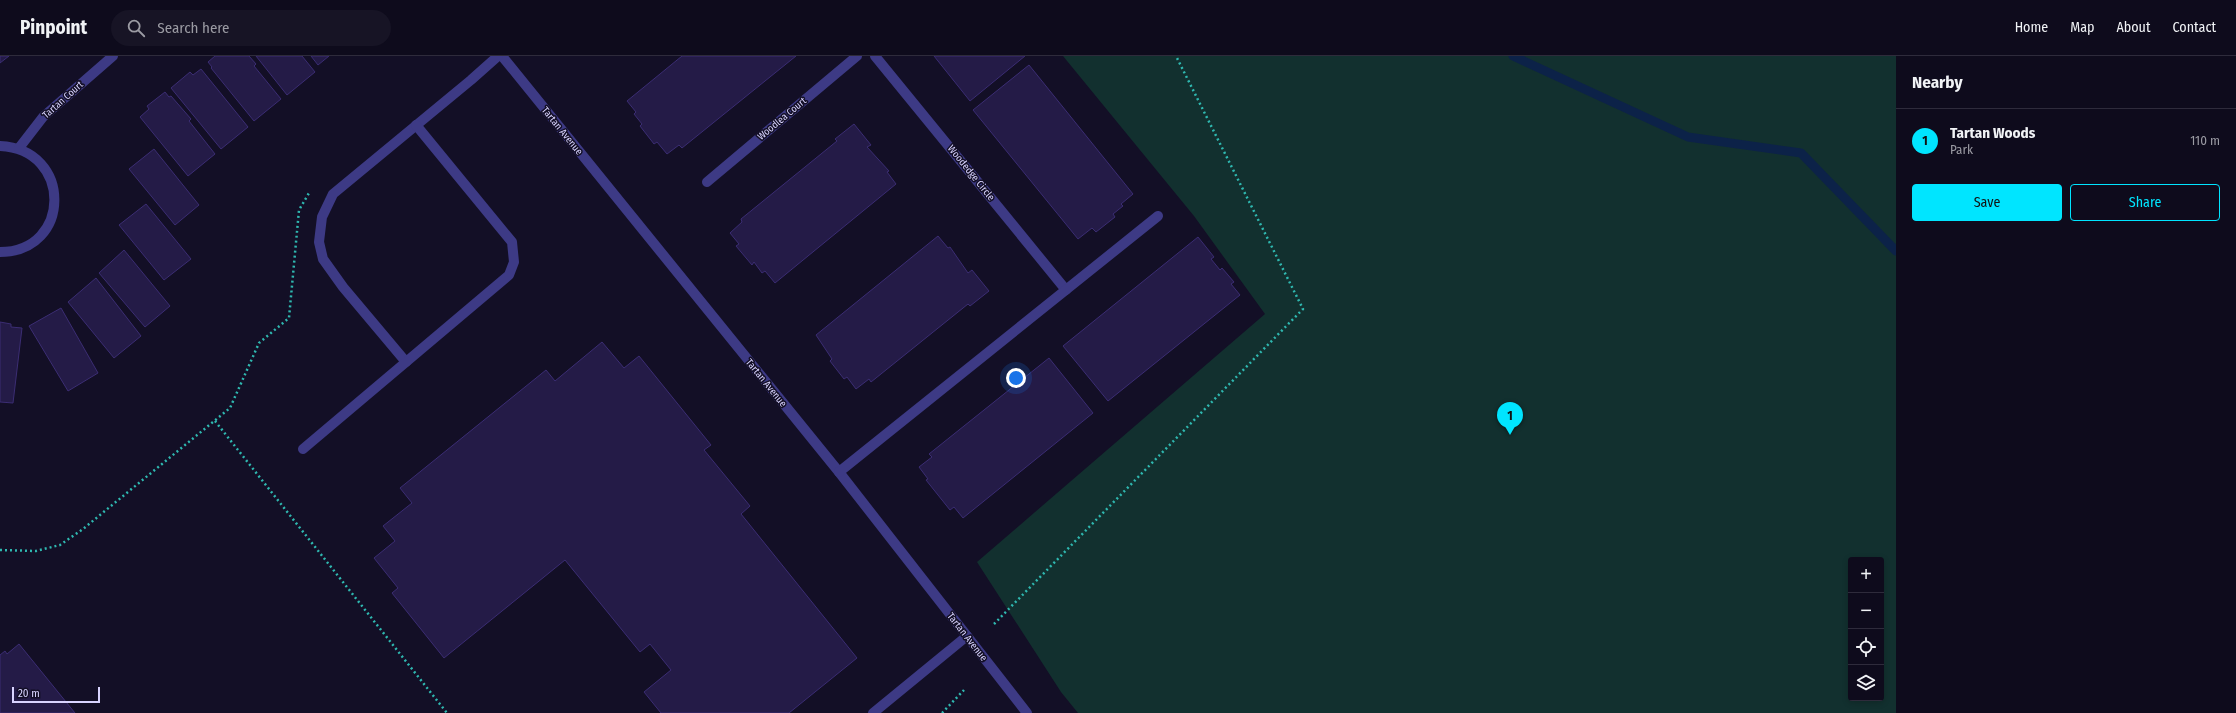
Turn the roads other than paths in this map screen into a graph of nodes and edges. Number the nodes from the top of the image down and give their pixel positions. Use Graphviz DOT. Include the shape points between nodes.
graph roads {
  1 [pos="113,56"];
  2 [pos="498,56"];
  3 [pos="502,56"];
  4 [pos="857,56"];
  5 [pos="875,56"];
  6 [pos="416,125"];
  7 [pos="0,146"];
  8 [pos="18,148"];
  9 [pos="707,182"];
  10 [pos="1158,216"];
  11 [pos="0,252"];
  12 [pos="1066,290"];
  13 [pos="406,362"];
  14 [pos="303,449"];
  15 [pos="838,472"];
  16 [pos="967,636"];
  17 [pos="872,713"];
  18 [pos="1027,713"];
  1 -- 8 [label="street, Tartan Court" via="43,117"];
  2 -- 6 [label="street"];
  3 -- 15 [label="street, Tartan Avenue"];
  4 -- 9 [label="street, Woodlea Court"];
  5 -- 12 [label="street, Woodedge Circle"];
  6 -- 13 [label="street" via="333,194 322,217 320,242 323,259 342,287"];
  6 -- 13 [label="street" via="512,242 514,262 509,275"];
  7 -- 8 [label="street"];
  8 -- 11 [label="street" via="34,156 46,169 54,186 55,203 51,221 42,236 28,246 12,252"];
  10 -- 12 [label="street"];
  12 -- 15 [label="street"];
  13 -- 14 [label="street"];
  15 -- 16 [label="street, Tartan Avenue"];
  16 -- 17 [label="street"];
  16 -- 18 [label="street, Tartan Avenue"];
}
